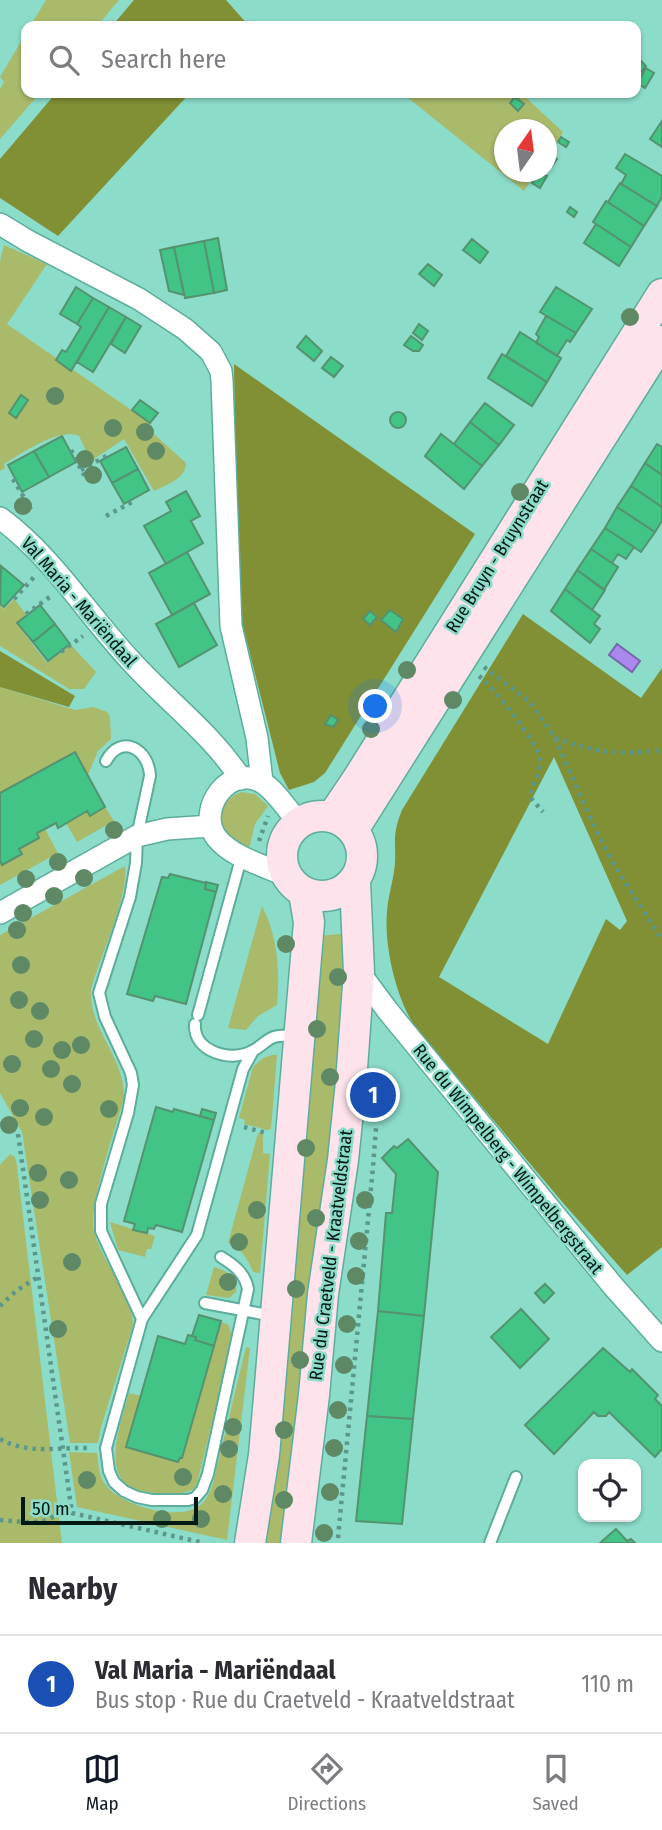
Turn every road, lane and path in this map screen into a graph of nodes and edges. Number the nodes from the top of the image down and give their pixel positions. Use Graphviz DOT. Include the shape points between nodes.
graph roads {
  1 [pos="0,224"];
  2 [pos="662,294"];
  3 [pos="662,341"];
  4 [pos="71,450"];
  5 [pos="110,453"];
  6 [pos="81,470"];
  7 [pos="13,480"];
  8 [pos="86,480"];
  9 [pos="136,500"];
  10 [pos="31,509"];
  11 [pos="106,516"];
  12 [pos="0,518"];
  13 [pos="29,583"];
  14 [pos="14,599"];
  15 [pos="43,602"];
  16 [pos="26,614"];
  17 [pos="78,640"];
  18 [pos="61,652"];
  19 [pos="461,656"];
  20 [pos="555,738"];
  21 [pos="662,750"];
  22 [pos="106,761"];
  23 [pos="252,781"];
  24 [pos="543,812"];
  25 [pos="270,813"];
  26 [pos="299,823"];
  27 [pos="342,823"];
  28 [pos="211,826"];
  29 [pos="136,836"];
  30 [pos="250,854"];
  31 [pos="355,882"];
  32 [pos="295,884"];
  33 [pos="0,913"];
  34 [pos="662,940"];
  35 [pos="359,972"];
  36 [pos="300,1035"];
  37 [pos="253,1051"];
  38 [pos="237,1125"];
  39 [pos="368,1125"];
  40 [pos="261,1131"];
  41 [pos="18,1134"];
  42 [pos="221,1257"];
  43 [pos="38,1277"];
  44 [pos="353,1294"];
  45 [pos="362,1295"];
  46 [pos="205,1303"];
  47 [pos="0,1306"];
  48 [pos="245,1312"];
  49 [pos="275,1316"];
  50 [pos="142,1319"];
  51 [pos="662,1341"];
  52 [pos="345,1384"];
  53 [pos="353,1385"];
  54 [pos="0,1439"];
  55 [pos="63,1447"];
  56 [pos="106,1448"];
  57 [pos="516,1477"];
  58 [pos="72,1513"];
  59 [pos="0,1520"];
  60 [pos="338,1538"];
  61 [pos="492,1542"];
  62 [pos="204,1543"];
  63 [pos="250,1543"];
  64 [pos="299,1543"];
  1 -- 23 [label="street" via="139,299 202,343 217,362 222,381 231,626 258,741"];
  2 -- 27 [label="street, Rue Bruyn - Bruynstraat" via="357,780"];
  3 -- 19 [label="street, Rue Bruyn - Bruynstraat"];
  4 -- 6 [label="path"];
  5 -- 6 [label="path"];
  6 -- 8 [label="path"];
  7 -- 10 [label="path"];
  9 -- 11 [label="path"];
  12 -- 23 [label="street, Val Maria - Mariëndaal" via="50,563 130,661"];
  13 -- 14 [label="path"];
  15 -- 16 [label="path"];
  17 -- 18 [label="path"];
  19 -- 20 [label="path" via="530,702"];
  19 -- 24 [label="path" via="499,696 539,752 530,797"];
  19 -- 27 [label="street, Rue Bruyn - Bruynstraat"];
  20 -- 21 [label="path" via="599,752"];
  20 -- 34 [label="path" via="611,860"];
  22 -- 29 [label="lane" via="110,753 124,747 133,747 147,759 150,776"];
  23 -- 26 [label="street, Val Maria - Mariëndaal"];
  23 -- 28 [label="street" via="232,782 217,794"];
  25 -- 30 [label="path"];
  26 -- 27 [label="street" via="309,818"];
  26 -- 32 [label="street" via="283,847 282,862"];
  27 -- 31 [label="street, Rue du Craetveld - Kraatveldstraat" via="360,841 363,855"];
  28 -- 29 [label="street"];
  28 -- 30 [label="street" via="217,837"];
  29 -- 33 [label="street"];
  29 -- 50 [label="lane" via="130,897 99,993 133,1085 100,1222"];
  30 -- 32 [label="street"];
  30 -- 37 [label="lane" via="194,1032 205,1047 218,1054"];
  31 -- 32 [label="street" via="324,897"];
  31 -- 35 [label="street, Rue du Craetveld - Kraatveldstraat"];
  32 -- 36 [label="street" via="309,922"];
  35 -- 51 [label="street, Rue du Wimpelberg - Wimpelbergstraat"];
  35 -- 64 [label="street, Rue du Craetveld - Kraatveldstraat" via="343,1160 323,1294"];
  36 -- 37 [label="lane" via="273,1037"];
  36 -- 49 [label="street"];
  37 -- 50 [label="lane" via="243,1069 197,1235"];
  38 -- 40 [label="path"];
  39 -- 45 [label="path" via="376,1128"];
  41 -- 43 [label="path"];
  42 -- 48 [label="lane" via="246,1280"];
  43 -- 47 [label="path"];
  43 -- 55 [label="path"];
  44 -- 45 [label="path"];
  45 -- 53 [label="path"];
  46 -- 48 [label="lane"];
  48 -- 49 [label="lane"];
  48 -- 56 [label="lane" via="208,1475 195,1498 152,1500 124,1491 109,1471"];
  49 -- 63 [label="street" via="264,1455"];
  50 -- 56 [label="lane"];
  52 -- 53 [label="path"];
  53 -- 60 [label="path"];
  54 -- 55 [label="path" via="38,1451"];
  55 -- 56 [label="path"];
  55 -- 58 [label="path"];
  57 -- 61 [label="lane"];
  58 -- 59 [label="path" via="36,1521"];
  58 -- 62 [label="path"];
}
